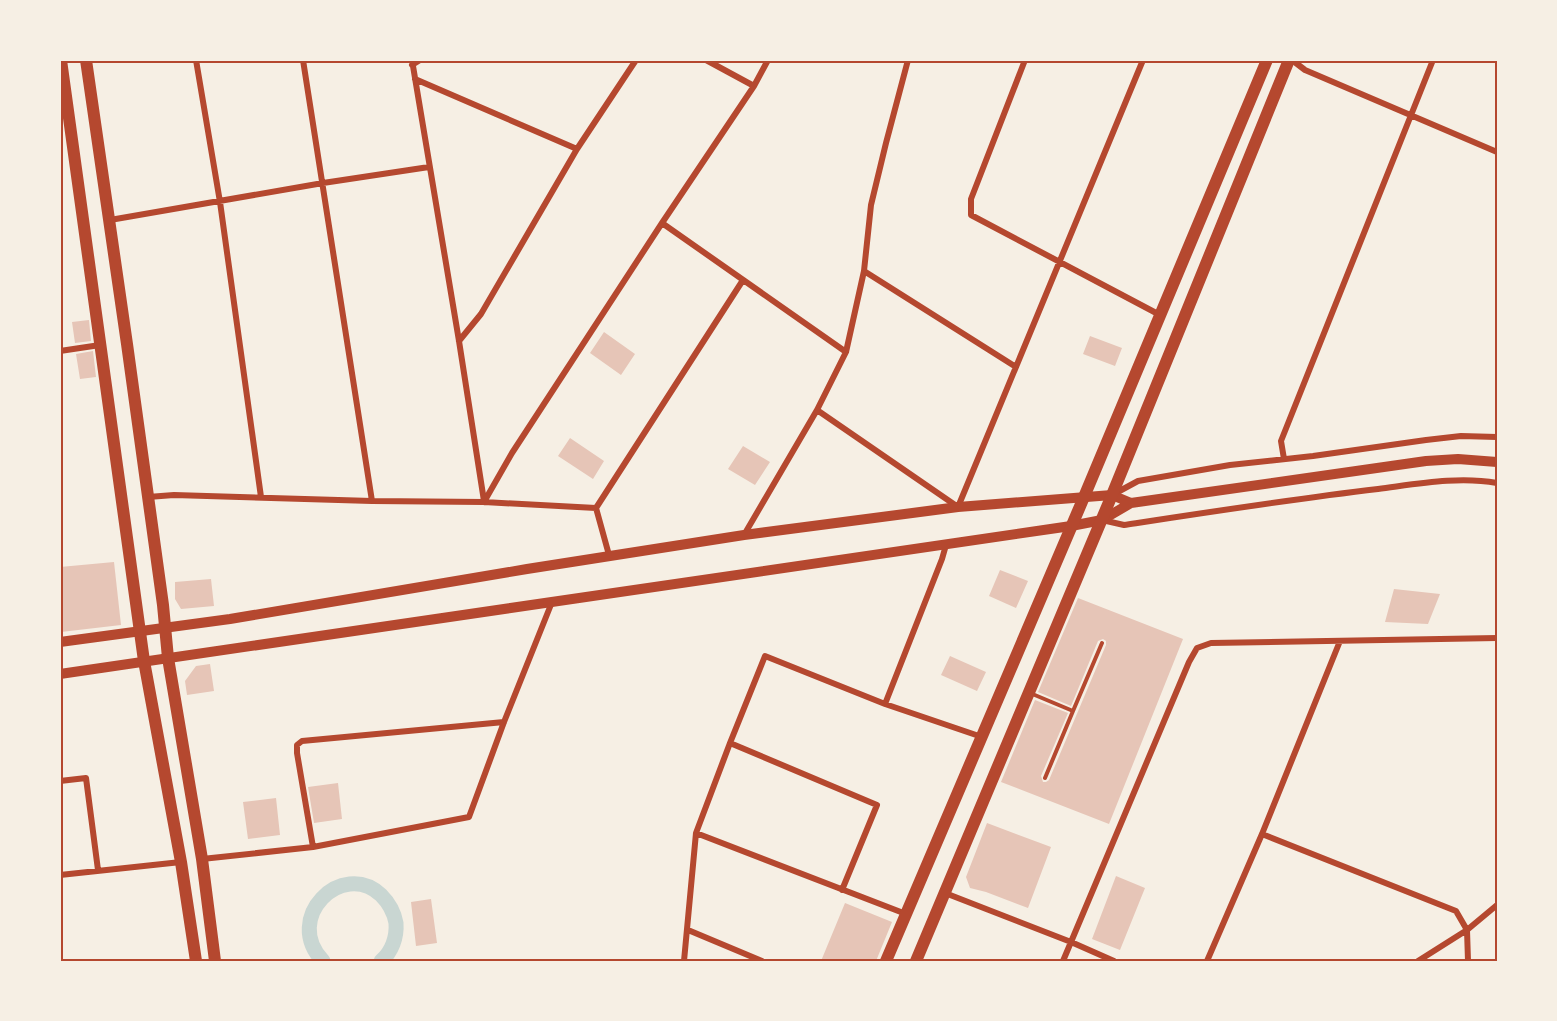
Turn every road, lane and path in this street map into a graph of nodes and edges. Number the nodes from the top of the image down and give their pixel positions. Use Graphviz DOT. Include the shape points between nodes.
graph roads {
  1 [pos="61,60"];
  2 [pos="86,60"];
  3 [pos="196,60"];
  4 [pos="303,60"];
  5 [pos="420,60"];
  6 [pos="636,60"];
  7 [pos="706,60"];
  8 [pos="768,60"];
  9 [pos="908,60"];
  10 [pos="1025,60"];
  11 [pos="1143,60"];
  12 [pos="1267,60"];
  13 [pos="1291,60"];
  14 [pos="1433,60"];
  15 [pos="412,63"];
  16 [pos="415,79"];
  17 [pos="754,86"];
  18 [pos="1411,116"];
  19 [pos="577,149"];
  20 [pos="1497,152"];
  21 [pos="429,167"];
  22 [pos="323,183"];
  23 [pos="220,202"];
  24 [pos="110,220"];
  25 [pos="662,223"];
  26 [pos="1059,261"];
  27 [pos="864,271"];
  28 [pos="743,280"];
  29 [pos="1160,315"];
  30 [pos="459,341"];
  31 [pos="100,345"];
  32 [pos="60,351"];
  33 [pos="846,352"];
  34 [pos="1016,367"];
  35 [pos="817,410"];
  36 [pos="1497,437"];
  37 [pos="1284,459"];
  38 [pos="1497,462"];
  39 [pos="1497,483"];
  40 [pos="1112,495"];
  41 [pos="148,497"];
  42 [pos="261,497"];
  43 [pos="1084,497"];
  44 [pos="372,501"];
  45 [pos="484,502"];
  46 [pos="1131,503"];
  47 [pos="958,507"];
  48 [pos="596,508"];
  49 [pos="1102,520"];
  50 [pos="1071,526"];
  51 [pos="744,535"];
  52 [pos="946,544"];
  53 [pos="609,555"];
  54 [pos="552,602"];
  55 [pos="165,628"];
  56 [pos="140,631"];
  57 [pos="1497,638"];
  58 [pos="1340,641"];
  59 [pos="60,642"];
  60 [pos="1102,643"];
  61 [pos="168,657"];
  62 [pos="144,661"];
  63 [pos="60,674"];
  64 [pos="1030,693"];
  65 [pos="885,704"];
  66 [pos="1073,711"];
  67 [pos="504,722"];
  68 [pos="982,737"];
  69 [pos="730,743"];
  70 [pos="1045,778"];
  71 [pos="60,781"];
  72 [pos="696,833"];
  73 [pos="1262,834"];
  74 [pos="313,847"];
  75 [pos="202,859"];
  76 [pos="181,862"];
  77 [pos="98,870"];
  78 [pos="60,875"];
  79 [pos="842,890"];
  80 [pos="945,893"];
  81 [pos="1497,905"];
  82 [pos="906,914"];
  83 [pos="688,930"];
  84 [pos="1467,930"];
  85 [pos="1071,942"];
  86 [pos="196,961"];
  87 [pos="215,961"];
  88 [pos="684,961"];
  89 [pos="762,961"];
  90 [pos="886,961"];
  91 [pos="916,961"];
  92 [pos="1063,961"];
  93 [pos="1114,961"];
  94 [pos="1207,961"];
  95 [pos="1418,961"];
  96 [pos="1468,961"];
  1 -- 31 [label="main road"];
  2 -- 24 [label="main road"];
  3 -- 23 [label="street"];
  4 -- 22 [label="street"];
  5 -- 15 [label="street"];
  6 -- 19 [label="street"];
  7 -- 17 [label="street"];
  8 -- 17 [label="street"];
  9 -- 27 [label="street" via="871,205"];
  10 -- 26 [label="street" via="971,199 970,215"];
  11 -- 26 [label="street"];
  12 -- 29 [label="main road"];
  13 -- 18 [label="street" via="1305,70"];
  13 -- 40 [label="main road"];
  14 -- 18 [label="street"];
  15 -- 16 [label="street"];
  16 -- 19 [label="street"];
  16 -- 21 [label="street"];
  17 -- 25 [label="street"];
  18 -- 20 [label="street"];
  18 -- 37 [label="street" via="1281,441"];
  19 -- 30 [label="street" via="481,314"];
  21 -- 22 [label="street"];
  21 -- 30 [label="street"];
  22 -- 23 [label="street"];
  22 -- 44 [label="street"];
  23 -- 24 [label="street"];
  23 -- 42 [label="street"];
  24 -- 41 [label="main road"];
  25 -- 28 [label="street"];
  25 -- 45 [label="street"];
  26 -- 29 [label="street"];
  26 -- 34 [label="street"];
  27 -- 33 [label="street"];
  27 -- 34 [label="street"];
  28 -- 33 [label="street"];
  28 -- 48 [label="street"];
  29 -- 43 [label="main road"];
  30 -- 45 [label="street"];
  31 -- 32 [label="street"];
  31 -- 56 [label="main road"];
  33 -- 35 [label="street"];
  34 -- 47 [label="street"];
  35 -- 47 [label="street"];
  35 -- 51 [label="street"];
  36 -- 37 [label="street" via="1461,436"];
  37 -- 40 [label="street" via="1138,481"];
  38 -- 46 [label="main road" via="1426,461"];
  39 -- 49 [label="street" via="1434,482 1124,525"];
  40 -- 43 [label="main road"];
  40 -- 46 [label="main road"];
  40 -- 49 [label="main road"];
  41 -- 42 [label="street"];
  41 -- 55 [label="main road"];
  42 -- 44 [label="street"];
  43 -- 47 [label="main road"];
  43 -- 50 [label="main road"];
  44 -- 45 [label="street"];
  45 -- 48 [label="street"];
  46 -- 49 [label="main road"];
  47 -- 51 [label="main road"];
  48 -- 53 [label="street"];
  49 -- 50 [label="main road"];
  49 -- 64 [label="main road"];
  50 -- 52 [label="main road"];
  50 -- 68 [label="main road"];
  51 -- 53 [label="main road"];
  52 -- 54 [label="main road"];
  52 -- 65 [label="street"];
  53 -- 55 [label="main road"];
  54 -- 61 [label="main road"];
  54 -- 67 [label="street"];
  55 -- 56 [label="main road"];
  55 -- 61 [label="main road"];
  56 -- 59 [label="main road"];
  56 -- 62 [label="main road"];
  57 -- 58 [label="street"];
  58 -- 73 [label="street"];
  58 -- 85 [label="street" via="1211,643 1197,648"];
  60 -- 66 [label="lane"];
  61 -- 62 [label="main road"];
  61 -- 75 [label="main road"];
  62 -- 63 [label="main road"];
  62 -- 76 [label="main road"];
  64 -- 66 [label="lane"];
  64 -- 80 [label="main road"];
  65 -- 68 [label="street"];
  65 -- 69 [label="street" via="765,656"];
  66 -- 70 [label="lane"];
  67 -- 74 [label="street" via="469,816"];
  67 -- 74 [label="street" via="302,741 297,745 297,753"];
  68 -- 82 [label="main road"];
  69 -- 72 [label="street"];
  69 -- 79 [label="street" via="877,805"];
  71 -- 77 [label="street" via="87,778"];
  72 -- 79 [label="street"];
  72 -- 83 [label="street"];
  73 -- 84 [label="street" via="1456,911"];
  73 -- 94 [label="street"];
  74 -- 75 [label="street"];
  75 -- 87 [label="main road"];
  76 -- 77 [label="street"];
  76 -- 86 [label="main road"];
  77 -- 78 [label="street"];
  79 -- 82 [label="street"];
  80 -- 85 [label="street"];
  80 -- 91 [label="main road"];
  81 -- 84 [label="street"];
  82 -- 90 [label="main road"];
  83 -- 88 [label="street"];
  83 -- 89 [label="street"];
  84 -- 95 [label="street"];
  84 -- 96 [label="street"];
  85 -- 92 [label="street"];
  85 -- 93 [label="street"];
}
